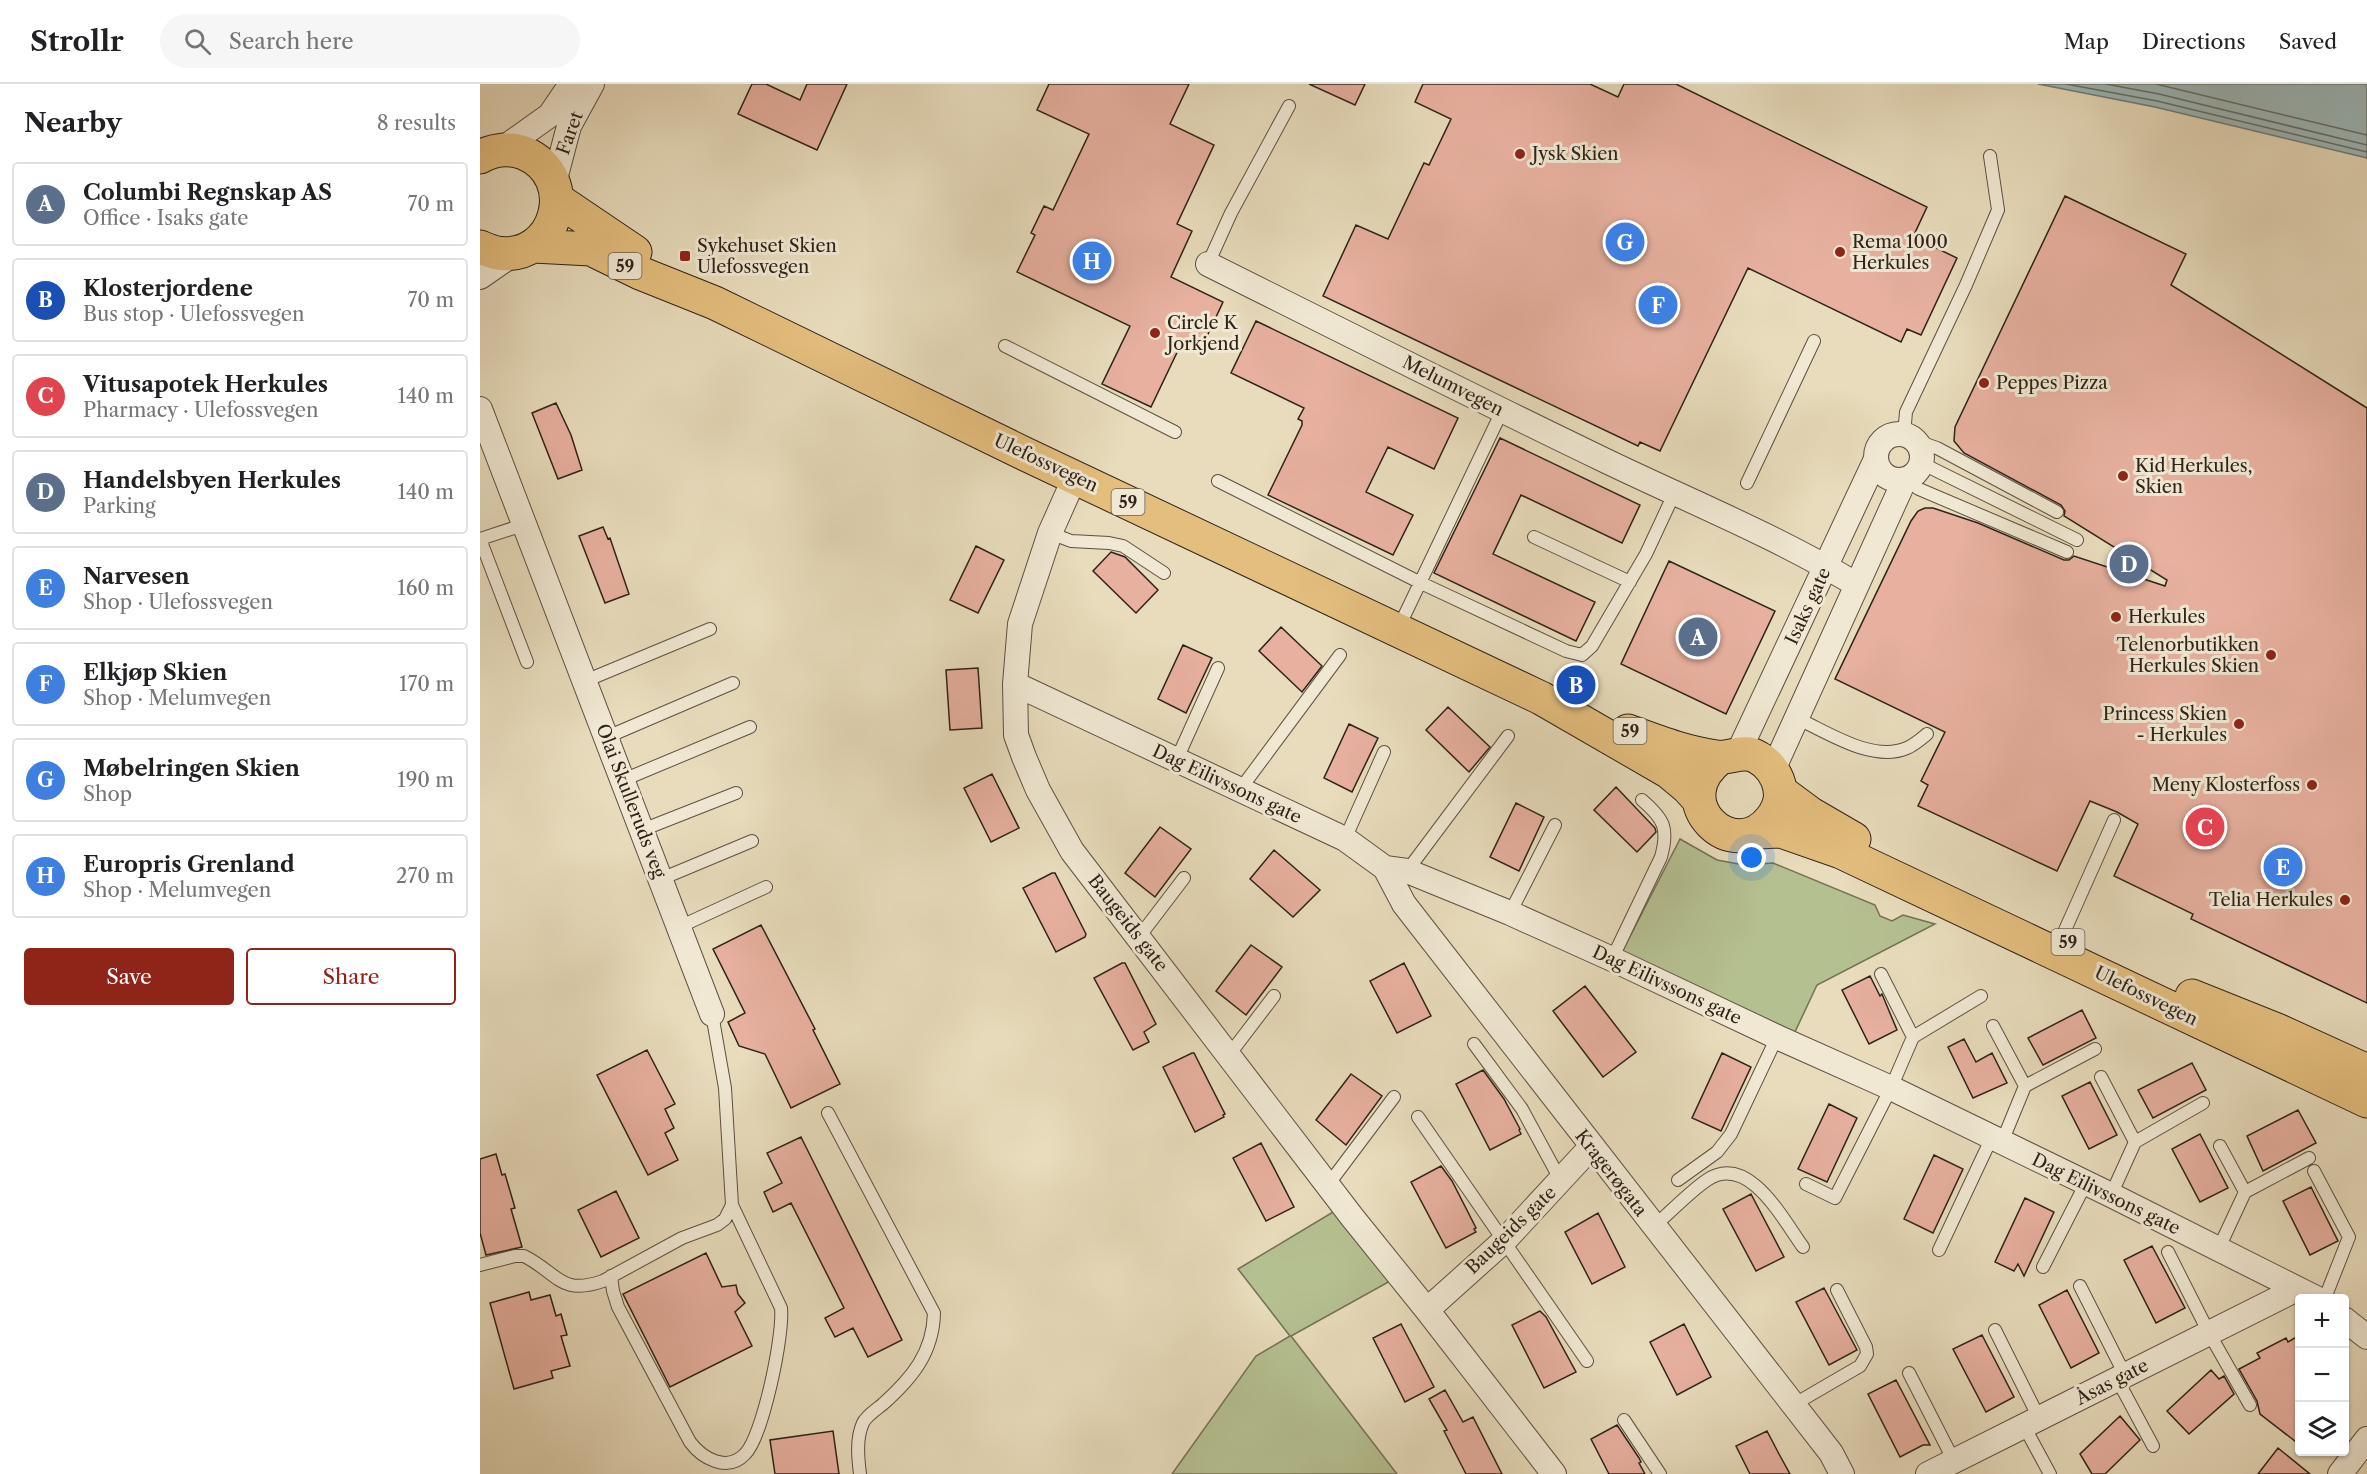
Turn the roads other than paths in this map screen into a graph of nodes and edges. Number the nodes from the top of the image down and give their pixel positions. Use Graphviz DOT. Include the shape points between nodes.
graph roads {
  1 [pos="571,84"];
  2 [pos="592,84"];
  3 [pos="1289,106"];
  4 [pos="491,153"];
  5 [pos="1990,156"];
  6 [pos="556,192"];
  7 [pos="480,247"];
  8 [pos="524,249"];
  9 [pos="1208,264"];
  10 [pos="480,277"];
  11 [pos="715,303"];
  12 [pos="1814,341"];
  13 [pos="1005,346"];
  14 [pos="480,409"];
  15 [pos="1502,411"];
  16 [pos="1175,432"];
  17 [pos="1909,437"];
  18 [pos="1876,459"];
  19 [pos="1920,471"];
  20 [pos="1076,477"];
  21 [pos="1218,481"];
  22 [pos="1747,483"];
  23 [pos="1674,494"];
  24 [pos="2057,513"];
  25 [pos="526,524"];
  26 [pos="1050,533"];
  27 [pos="1534,537"];
  28 [pos="480,539"];
  29 [pos="2077,540"];
  30 [pos="2067,552"];
  31 [pos="1826,567"];
  32 [pos="1164,573"];
  33 [pos="1630,582"];
  34 [pos="1421,583"];
  35 [pos="1857,585"];
  36 [pos="710,629"];
  37 [pos="1398,630"];
  38 [pos="1340,655"];
  39 [pos="527,662"];
  40 [pos="1218,668"];
  41 [pos="585,681"];
  42 [pos="733,683"];
  43 [pos="1015,684"];
  44 [pos="1541,698"];
  45 [pos="1796,718"];
  46 [pos="750,727"];
  47 [pos="1927,734"];
  48 [pos="1508,736"];
  49 [pos="607,737"];
  50 [pos="1384,752"];
  51 [pos="1729,755"];
  52 [pos="1176,761"];
  53 [pos="623,780"];
  54 [pos="1777,781"];
  55 [pos="1239,791"];
  56 [pos="736,793"];
  57 [pos="1698,799"];
  58 [pos="1642,800"];
  59 [pos="2114,820"];
  60 [pos="1555,825"];
  61 [pos="642,830"];
  62 [pos="1757,832"];
  63 [pos="1345,839"];
  64 [pos="752,841"];
  65 [pos="1396,869"];
  66 [pos="1184,878"];
  67 [pos="661,879"];
  68 [pos="766,886"];
  69 [pos="1510,913"];
  70 [pos="679,927"];
  71 [pos="1139,937"];
  72 [pos="2061,939"];
  73 [pos="1612,959"];
  74 [pos="1881,974"];
  75 [pos="1274,996"];
  76 [pos="1981,996"];
  77 [pos="712,1014"];
  78 [pos="1993,1026"];
  79 [pos="1777,1037"];
  80 [pos="1913,1037"];
  81 [pos="1474,1044"];
  82 [pos="2095,1049"];
  83 [pos="1229,1055"];
  84 [pos="2367,1071"];
  85 [pos="2101,1077"];
  86 [pos="2025,1086"];
  87 [pos="1891,1088"];
  88 [pos="1394,1097"];
  89 [pos="2367,1101"];
  90 [pos="2203,1103"];
  91 [pos="828,1113"];
  92 [pos="1418,1117"];
  93 [pos="1997,1139"];
  94 [pos="2135,1142"];
  95 [pos="2220,1146"];
  96 [pos="1591,1147"];
  97 [pos="2309,1158"];
  98 [pos="2314,1171"];
  99 [pos="1678,1180"];
  100 [pos="1561,1181"];
  101 [pos="2086,1183"];
  102 [pos="1806,1184"];
  103 [pos="1328,1185"];
  104 [pos="2245,1192"];
  105 [pos="2111,1194"];
  106 [pos="732,1205"];
  107 [pos="1653,1227"];
  108 [pos="1505,1240"];
  109 [pos="1803,1247"];
  110 [pos="1939,1250"];
  111 [pos="2218,1250"];
  112 [pos="2168,1252"];
  113 [pos="480,1265"];
  114 [pos="2043,1267"];
  115 [pos="610,1275"];
  116 [pos="2080,1286"];
  117 [pos="1838,1290"];
  118 [pos="2305,1294"];
  119 [pos="2327,1294"];
  120 [pos="2295,1298"];
  121 [pos="1427,1310"];
  122 [pos="2349,1323"];
  123 [pos="1995,1330"];
  124 [pos="2209,1333"];
  125 [pos="2367,1337"];
  126 [pos="1587,1360"];
  127 [pos="1909,1373"];
  128 [pos="2121,1377"];
  129 [pos="1793,1405"];
  130 [pos="2250,1405"];
  131 [pos="1624,1420"];
  132 [pos="2032,1422"];
  133 [pos="2367,1439"];
  134 [pos="2153,1446"];
  135 [pos="732,1468"];
  136 [pos="1943,1469"];
  137 [pos="860,1474"];
  138 [pos="1554,1474"];
  139 [pos="1660,1474"];
  140 [pos="1842,1474"];
  141 [pos="2050,1474"];
  142 [pos="2340,1474"];
  1 -- 4 [label="street, Faret" via="550,115"];
  2 -- 6 [label="street, Faret" via="569,126"];
  3 -- 9 [label="lane, Melumvegen"];
  4 -- 6 [label="main road, 59" via="517,151 532,157 545,168"];
  5 -- 17 [label="lane" via="1998,210 1906,412"];
  6 -- 8 [label="main road" via="555,218 546,234"];
  6 -- 11 [label="main road, Ulefossvegen / 59"];
  7 -- 8 [label="main road, 59" via="497,253"];
  8 -- 10 [label="street"];
  8 -- 11 [label="main road, Ulefossvegen / 59" via="591,249"];
  9 -- 15 [label="street, Melumvegen"];
  11 -- 20 [label="main road, Ulefossvegen / 59"];
  12 -- 22 [label="lane"];
  13 -- 16 [label="lane"];
  14 -- 25 [label="street, Olai Skulleruds veg"];
  15 -- 23 [label="street, Melumvegen"];
  15 -- 34 [label="lane"];
  17 -- 18 [label="street, Isaks gate" via="1895,435 1883,441"];
  17 -- 19 [label="street" via="1922,453"];
  17 -- 24 [label="lane" via="1937,448"];
  18 -- 19 [label="street" via="1885,475 1895,480"];
  18 -- 31 [label="street, Isaks gate"];
  19 -- 29 [label="lane"];
  19 -- 30 [label="lane" via="1919,489"];
  19 -- 35 [label="street, Isaks gate"];
  20 -- 26 [label="street, Baugeids gate"];
  20 -- 37 [label="main road, Ulefossvegen / 59"];
  21 -- 34 [label="lane"];
  23 -- 31 [label="street, Melumvegen" via="1759,531"];
  23 -- 33 [label="lane"];
  25 -- 28 [label="lane"];
  25 -- 41 [label="street, Olai Skulleruds veg"];
  26 -- 32 [label="lane" via="1071,541 1123,546"];
  26 -- 43 [label="street, Baugeids gate" via="1020,624"];
  27 -- 33 [label="lane"];
  28 -- 39 [label="lane"];
  31 -- 35 [label="street, Melumvegen"];
  31 -- 51 [label="street, Isaks gate"];
  33 -- 34 [label="lane" via="1592,646 1582,655"];
  34 -- 37 [label="lane"];
  35 -- 45 [label="street, Isaks gate"];
  36 -- 41 [label="lane"];
  37 -- 44 [label="main road, Ulefossvegen / 59"];
  38 -- 55 [label="lane"];
  40 -- 52 [label="lane"];
  41 -- 49 [label="street, Olai Skulleruds veg"];
  42 -- 49 [label="lane"];
  43 -- 52 [label="street, Dag Eilivssons gate"];
  43 -- 71 [label="street, Baugeids gate" via="1017,735 1038,790 1072,850"];
  44 -- 51 [label="main road, Ulefossvegen / 59" via="1680,750"];
  44 -- 57 [label="main road, Ulefossvegen / 59" via="1669,772"];
  45 -- 47 [label="lane" via="1863,748 1888,752 1908,748"];
  45 -- 54 [label="street, Isaks gate"];
  46 -- 53 [label="lane"];
  48 -- 65 [label="lane"];
  49 -- 53 [label="street, Olai Skulleruds veg"];
  50 -- 63 [label="lane"];
  51 -- 54 [label="main road, 59" via="1756,756"];
  51 -- 57 [label="main road" via="1709,766 1702,777"];
  52 -- 55 [label="street, Dag Eilivssons gate"];
  53 -- 61 [label="street, Olai Skulleruds veg"];
  54 -- 62 [label="main road" via="1777,812"];
  54 -- 72 [label="main road, Ulefossvegen / 59" via="1811,814 1849,837"];
  55 -- 63 [label="street, Dag Eilivssons gate"];
  56 -- 61 [label="lane"];
  57 -- 62 [label="main road, 59" via="1706,819 1716,829 1740,836"];
  58 -- 73 [label="lane" via="1660,819 1665,841"];
  59 -- 72 [label="lane"];
  60 -- 69 [label="lane"];
  61 -- 67 [label="street, Olai Skulleruds veg"];
  62 -- 89 [label="main road, Ulefossvegen / 59" via="1780,831 1841,852"];
  63 -- 65 [label="street, Dag Eilivssons gate"];
  64 -- 67 [label="lane"];
  65 -- 69 [label="street, Dag Eilivssons gate"];
  65 -- 96 [label="street, Kragerøgata" via="1404,904"];
  66 -- 71 [label="lane"];
  67 -- 70 [label="street, Olai Skulleruds veg"];
  68 -- 70 [label="lane"];
  69 -- 73 [label="street, Dag Eilivssons gate"];
  70 -- 77 [label="street, Olai Skulleruds veg"];
  71 -- 83 [label="street, Baugeids gate"];
  72 -- 84 [label="main road, Ulefossvegen / 59"];
  73 -- 79 [label="street, Dag Eilivssons gate"];
  74 -- 80 [label="lane"];
  75 -- 83 [label="lane"];
  76 -- 80 [label="lane"];
  77 -- 106 [label="lane, Olai Skulleruds veg" via="725,1088"];
  78 -- 86 [label="lane"];
  79 -- 87 [label="street, Dag Eilivssons gate"];
  79 -- 99 [label="lane" via="1724,1145"];
  80 -- 87 [label="lane"];
  81 -- 100 [label="lane" via="1522,1109"];
  82 -- 86 [label="lane"];
  83 -- 103 [label="street, Baugeids gate"];
  85 -- 94 [label="lane"];
  86 -- 93 [label="lane"];
  87 -- 93 [label="street, Dag Eilivssons gate"];
  87 -- 102 [label="lane" via="1836,1198"];
  88 -- 103 [label="lane"];
  90 -- 94 [label="lane"];
  91 -- 137 [label="lane" via="934,1313 933,1334 906,1383 863,1422 857,1454"];
  92 -- 108 [label="lane"];
  93 -- 101 [label="street, Dag Eilivssons gate"];
  93 -- 110 [label="lane"];
  94 -- 105 [label="lane"];
  95 -- 104 [label="lane"];
  96 -- 100 [label="street, Baugeids gate"];
  96 -- 107 [label="street, Kragerøgata"];
  97 -- 104 [label="lane"];
  98 -- 119 [label="lane" via="2349,1237"];
  100 -- 108 [label="street, Baugeids gate"];
  101 -- 105 [label="street, Dag Eilivssons gate"];
  101 -- 114 [label="lane"];
  103 -- 121 [label="street, Baugeids gate"];
  104 -- 111 [label="lane"];
  105 -- 111 [label="street, Dag Eilivssons gate"];
  106 -- 115 [label="lane" via="726,1219 717,1225 682,1238"];
  106 -- 135 [label="lane" via="781,1308 782,1321 758,1429 745,1455"];
  107 -- 109 [label="lane" via="1708,1179 1734,1174 1749,1179 1762,1190"];
  107 -- 129 [label="street, Kragerøgata"];
  108 -- 121 [label="street, Baugeids gate"];
  108 -- 126 [label="lane"];
  111 -- 118 [label="street, Dag Eilivssons gate"];
  112 -- 124 [label="lane"];
  113 -- 115 [label="lane" via="524,1256 568,1286 579,1287 603,1281"];
  115 -- 135 [label="lane" via="618,1307 690,1442 708,1460"];
  116 -- 128 [label="lane"];
  117 -- 129 [label="lane" via="1867,1354 1860,1366"];
  120 -- 124 [label="street, Åsas gate"];
  121 -- 138 [label="street, Baugeids gate"];
  122 -- 125 [label="street"];
  123 -- 132 [label="lane"];
  124 -- 128 [label="street, Åsas gate"];
  124 -- 130 [label="lane"];
  127 -- 136 [label="lane"];
  128 -- 132 [label="street, Åsas gate"];
  128 -- 134 [label="lane"];
  129 -- 140 [label="street, Kragerøgata" via="1831,1453"];
  131 -- 139 [label="lane"];
  132 -- 136 [label="street, Åsas gate"];
  132 -- 141 [label="lane"];
  133 -- 142 [label="street"];
}
